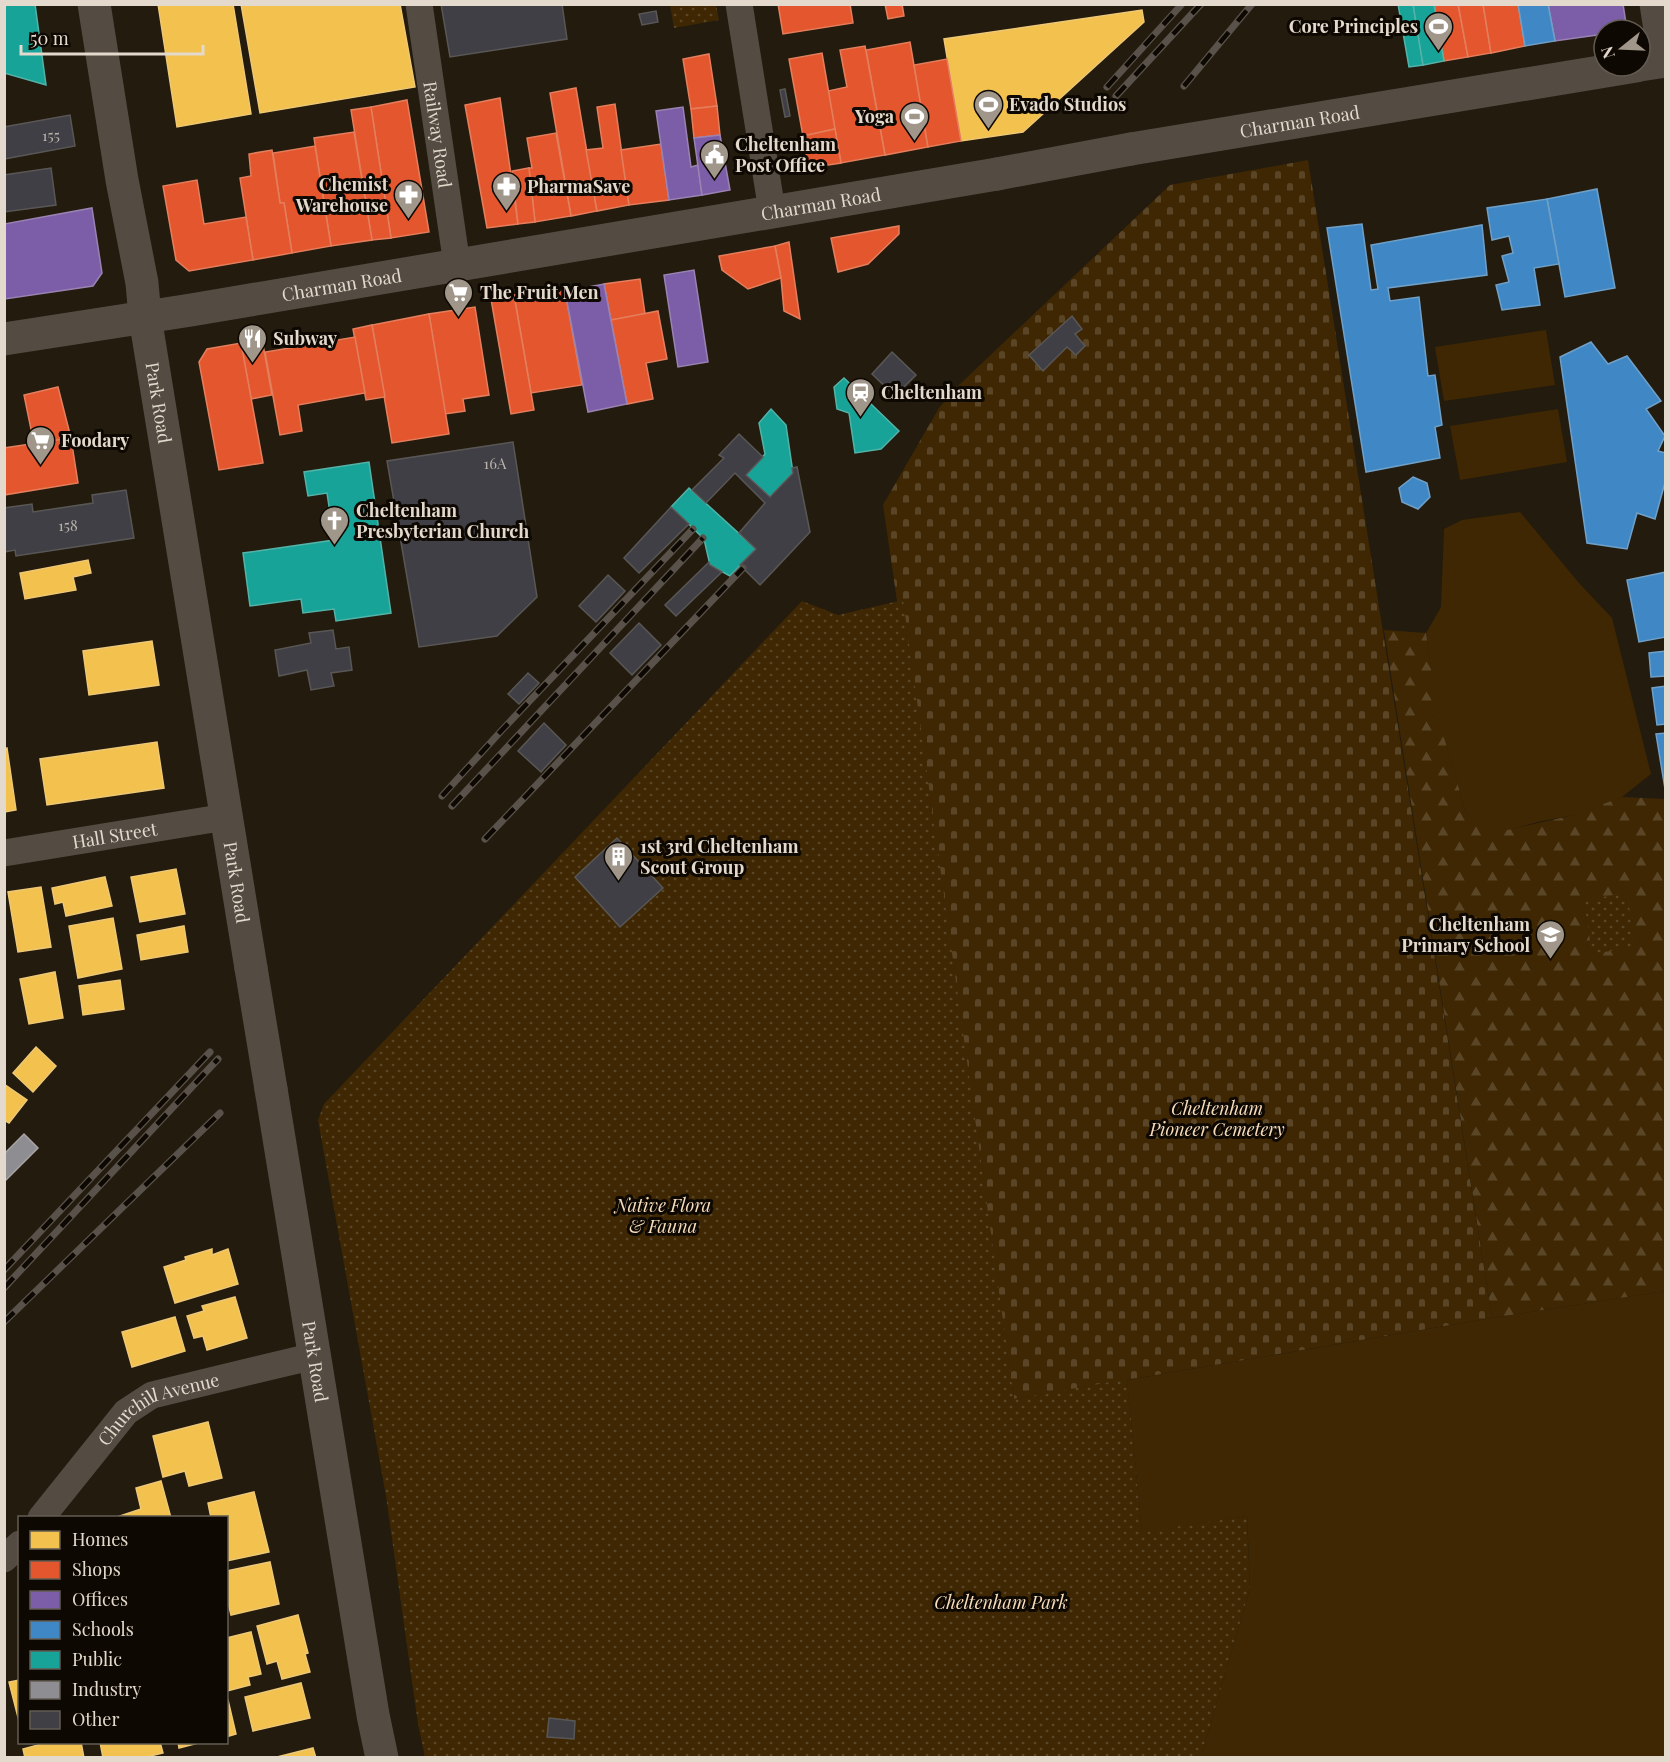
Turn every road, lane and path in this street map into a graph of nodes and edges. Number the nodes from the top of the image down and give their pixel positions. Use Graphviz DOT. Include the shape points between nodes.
graph roads {
  1 [pos="94,4"];
  2 [pos="419,4"];
  3 [pos="739,4"];
  4 [pos="1653,4"];
  5 [pos="1652,34"];
  6 [pos="1592,74"];
  7 [pos="772,211"];
  8 [pos="457,265"];
  9 [pos="145,317"];
  10 [pos="4,339"];
  11 [pos="226,817"];
  12 [pos="4,853"];
  13 [pos="314,1356"];
  14 [pos="42,1516"];
  15 [pos="18,1546"];
  16 [pos="4,1559"];
  17 [pos="382,1758"];
  1 -- 9 [label="street, Park Road"];
  2 -- 8 [label="street, Railway Road"];
  3 -- 7 [label="street"];
  4 -- 5 [label="street"];
  6 -- 7 [label="street, Charman Road, bridge"];
  7 -- 8 [label="street, Charman Road"];
  8 -- 9 [label="street, Charman Road"];
  9 -- 10 [label="street, Charman Road"];
  9 -- 11 [label="street, Park Road"];
  11 -- 12 [label="street, Hall Street"];
  11 -- 13 [label="street, Park Road, bridge"];
  13 -- 14 [label="street, Churchill Avenue" via="152,1395 137,1403"];
  13 -- 17 [label="street, Park Road"];
  15 -- 16 [label="street"];
}
